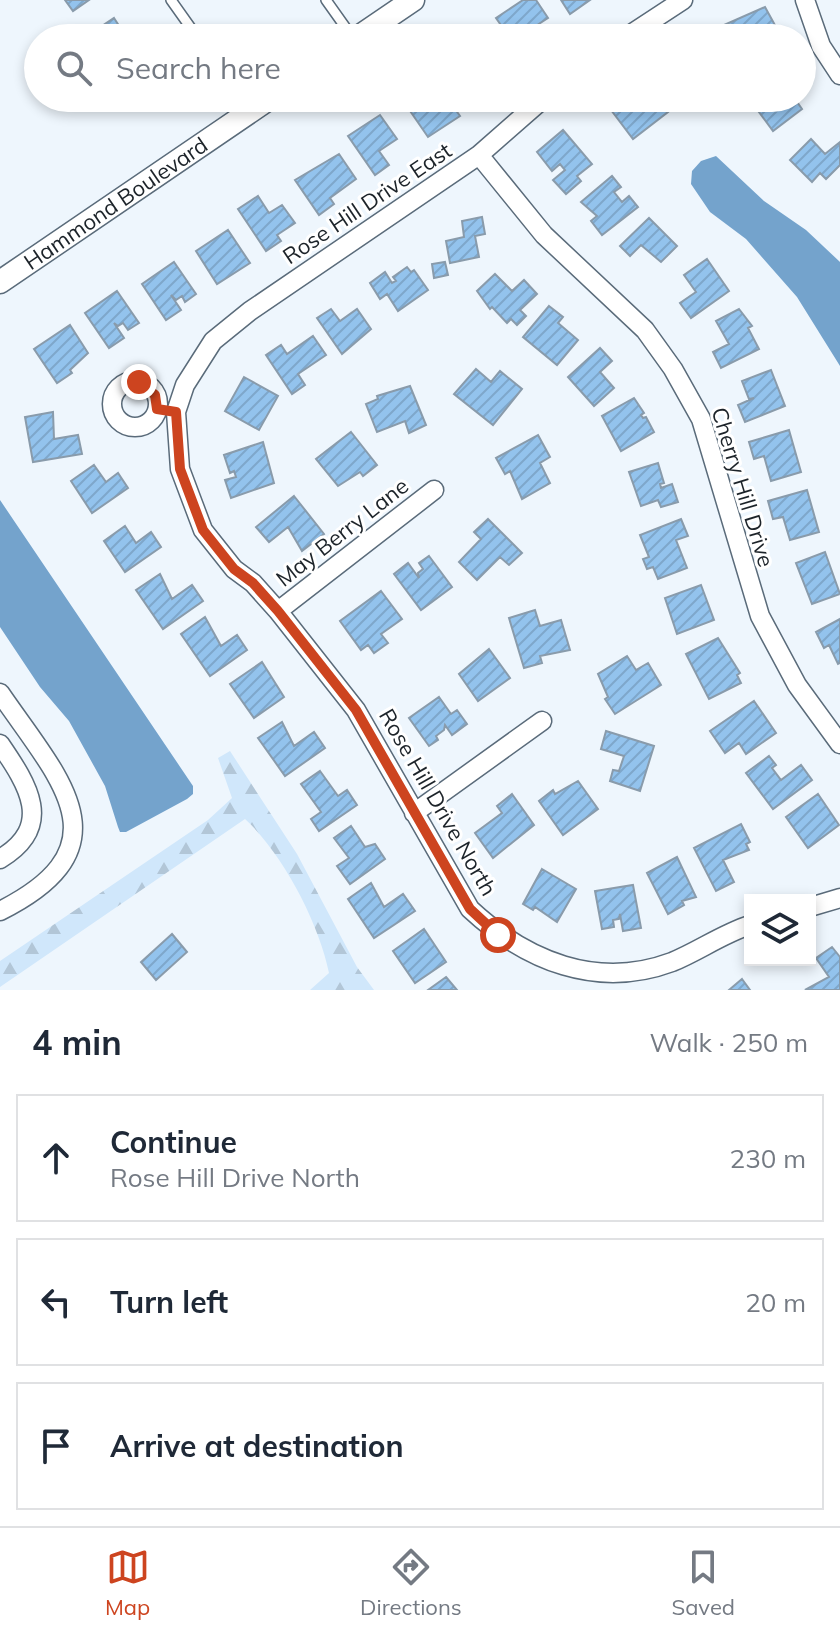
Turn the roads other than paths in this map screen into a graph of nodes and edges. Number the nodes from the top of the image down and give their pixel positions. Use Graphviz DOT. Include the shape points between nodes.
graph roads {
  1 [pos="171,0"];
  2 [pos="326,0"];
  3 [pos="413,0"];
  4 [pos="683,0"];
  5 [pos="805,0"];
  6 [pos="188,24"];
  7 [pos="344,24"];
  8 [pos="376,24"];
  9 [pos="646,24"];
  10 [pos="813,24"];
  11 [pos="816,32"];
  12 [pos="840,75"];
  13 [pos="241,112"];
  14 [pos="528,112"];
  15 [pos="479,155"];
  16 [pos="0,282"];
  17 [pos="213,341"];
  18 [pos="157,409"];
  19 [pos="176,412"];
  20 [pos="434,490"];
  21 [pos="278,611"];
  22 [pos="0,693"];
  23 [pos="542,721"];
  24 [pos="0,744"];
  25 [pos="840,744"];
  26 [pos="414,813"];
  27 [pos="0,859"];
  28 [pos="840,898"];
  29 [pos="816,905"];
  30 [pos="0,911"];
  31 [pos="744,928"];
  32 [pos="604,982"];
  1 -- 6 [label="lane"];
  2 -- 7 [label="lane"];
  3 -- 8 [label="street"];
  4 -- 9 [label="street"];
  5 -- 10 [label="street"];
  11 -- 12 [label="street"];
  13 -- 16 [label="street, Hammond Boulevard"];
  14 -- 15 [label="street, Rose Hill Drive East"];
  15 -- 17 [label="street, Rose Hill Drive East"];
  15 -- 25 [label="street, Cherry Hill Drive" via="544,235 645,330 673,369 701,419 760,616 778,655"];
  17 -- 19 [label="street, Rose Hill Drive North" via="185,385"];
  18 -- 19 [label="street"];
  19 -- 21 [label="street, Rose Hill Drive North" via="180,469 199,521 234,569"];
  20 -- 21 [label="street, May Berry Lane"];
  21 -- 26 [label="street, Rose Hill Drive North" via="356,710"];
  22 -- 30 [label="street" via="69,794 73,818 60,871 44,887"];
  23 -- 26 [label="street"];
  24 -- 27 [label="street" via="33,802 32,821 18,848"];
  26 -- 32 [label="street, Rose Hill Drive North" via="470,909 498,935"];
  28 -- 29 [label="street"];
  31 -- 32 [label="street, Rose Hill Drive North" via="659,966"];
}
